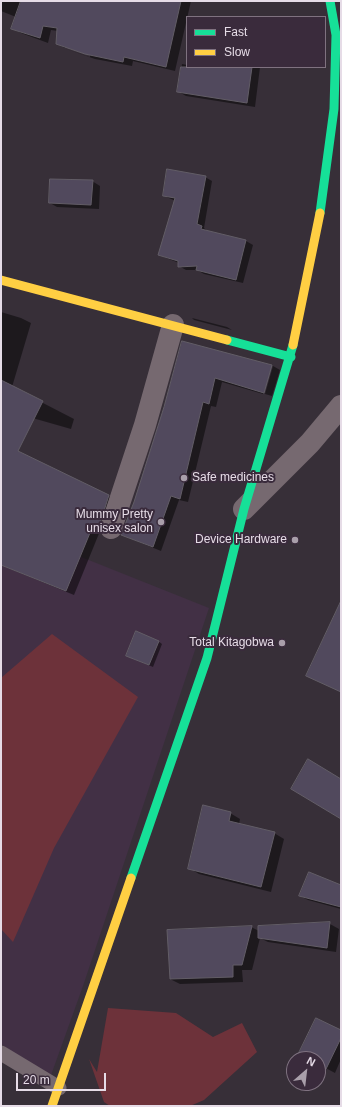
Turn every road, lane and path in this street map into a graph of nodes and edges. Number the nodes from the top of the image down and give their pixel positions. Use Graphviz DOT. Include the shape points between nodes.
graph roads {
  1 [pos="330,1"];
  2 [pos="1,280"];
  3 [pos="173,325"];
  4 [pos="291,357"];
  5 [pos="341,406"];
  6 [pos="244,510"];
  7 [pos="111,528"];
  8 [pos="1,1053"];
  9 [pos="59,1088"];
  10 [pos="52,1106"];
  1 -- 4 [label="street" via="336,35 333,116 325,182"];
  2 -- 3 [label="street"];
  3 -- 4 [label="street"];
  3 -- 7 [label="street" via="145,425"];
  4 -- 6 [label="street"];
  5 -- 6 [label="street" via="310,443"];
  6 -- 9 [label="street" via="207,658"];
  8 -- 9 [label="lane"];
  9 -- 10 [label="street"];
}
